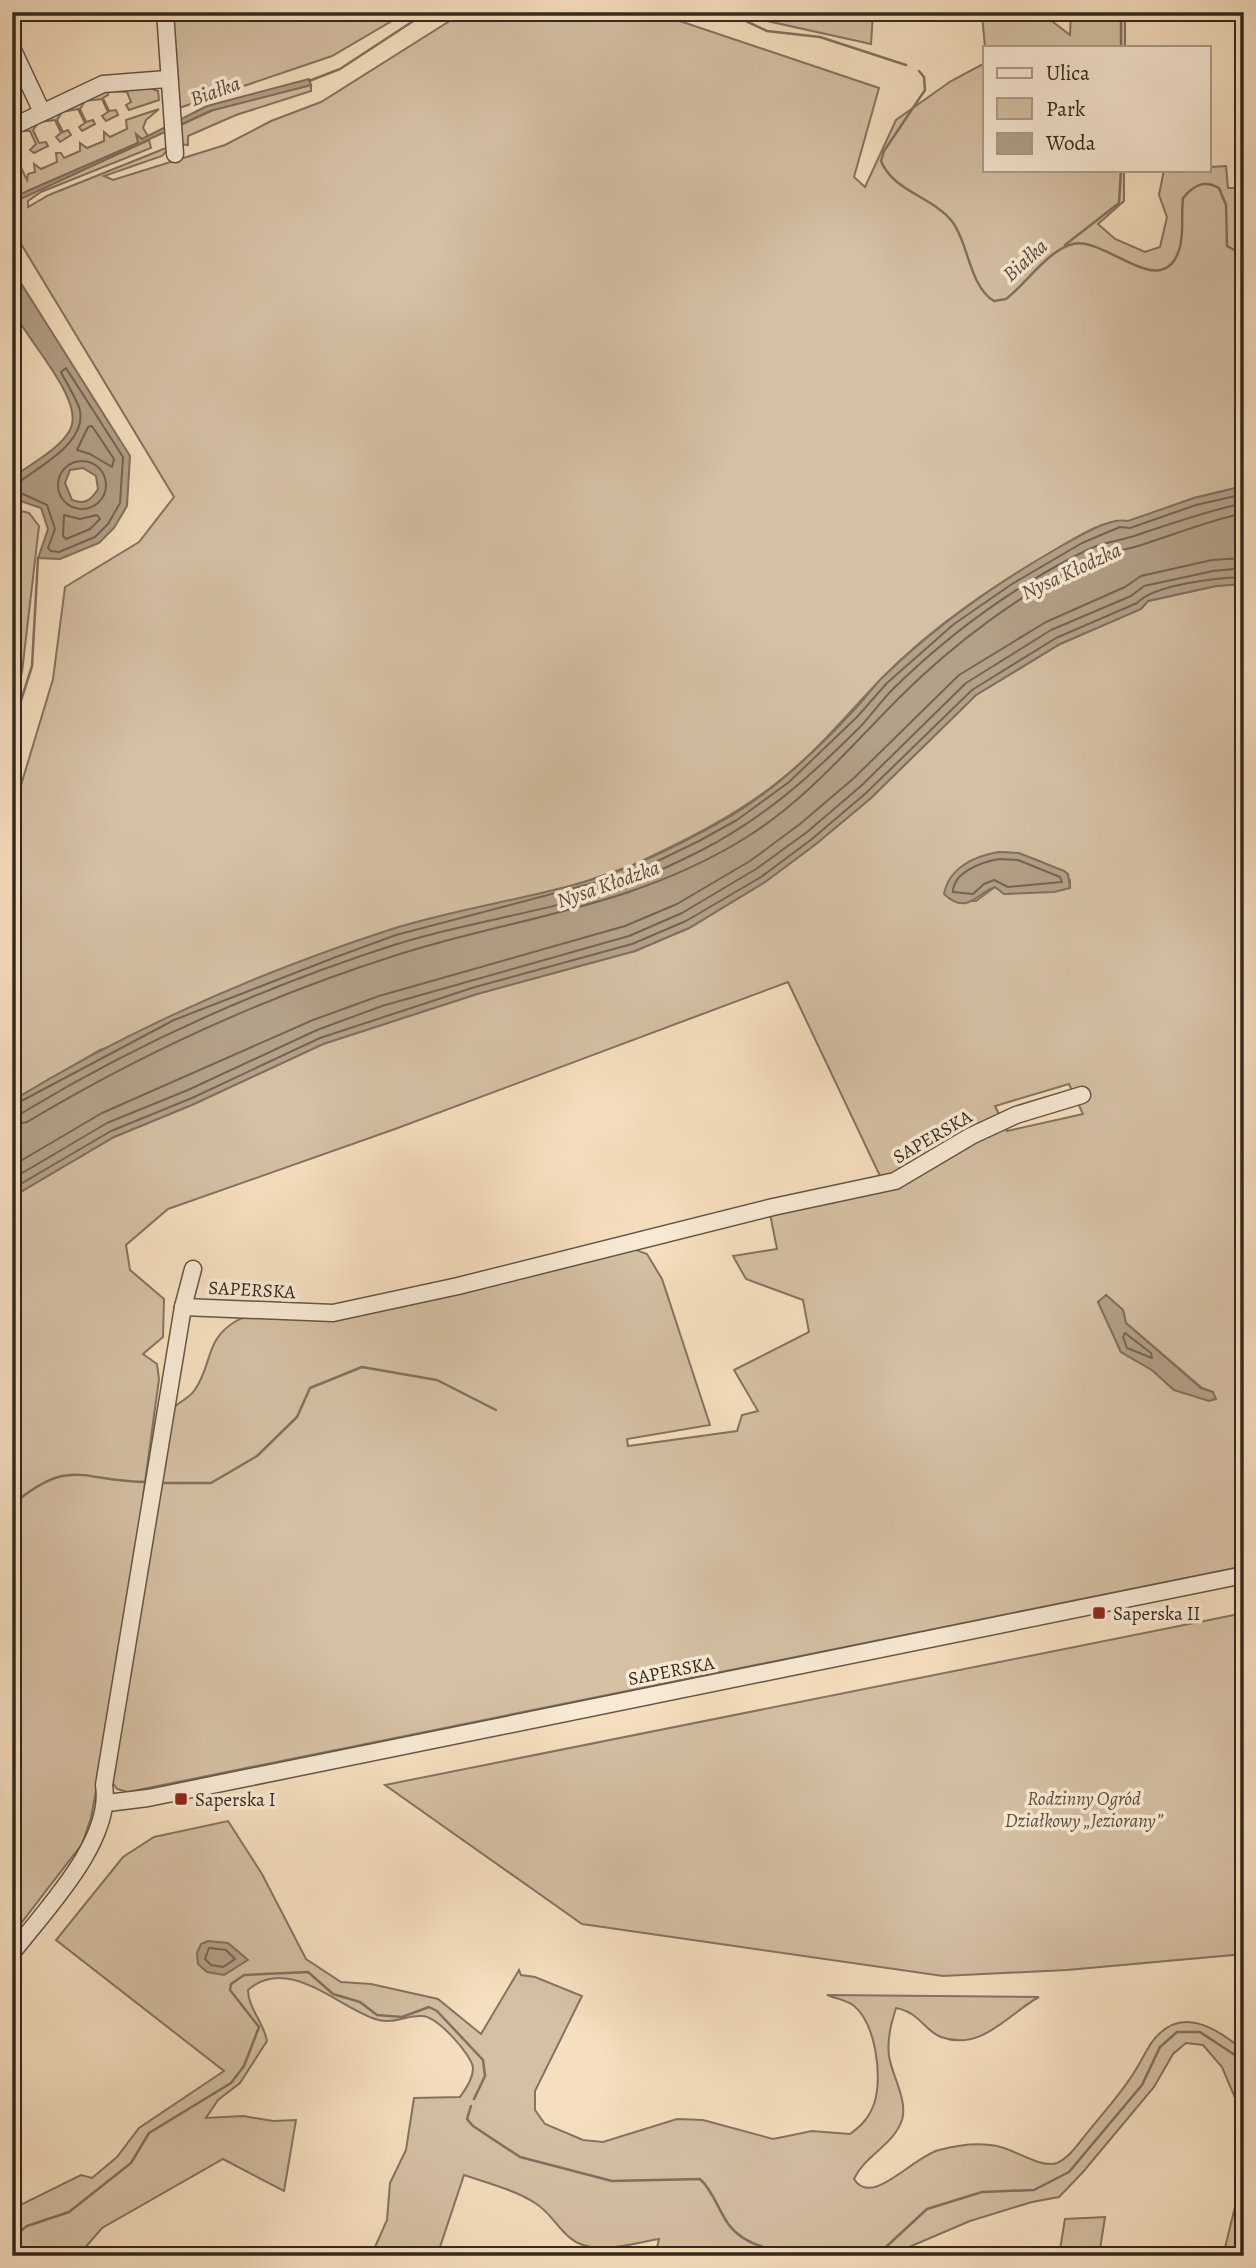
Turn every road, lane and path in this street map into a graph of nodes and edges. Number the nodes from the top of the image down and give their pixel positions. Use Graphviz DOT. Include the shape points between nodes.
graph roads {
  1 [pos="165,12"];
  2 [pos="12,48"];
  3 [pos="167,79"];
  4 [pos="42,112"];
  5 [pos="12,127"];
  6 [pos="174,147"];
  7 [pos="1082,1095"];
  8 [pos="193,1269"];
  9 [pos="183,1307"];
  10 [pos="1244,1575"];
  11 [pos="107,1803"];
  12 [pos="12,1953"];
  1 -- 3 [label="street"];
  2 -- 4 [label="street"];
  3 -- 4 [label="street" via="103,84"];
  3 -- 6 [label="street"];
  4 -- 5 [label="street"];
  7 -- 9 [label="street, SAPERSKA" via="1004,1120 895,1181 458,1286 333,1313"];
  8 -- 9 [label="street, SAPERSKA"];
  9 -- 11 [label="street, SAPERSKA" via="104,1785"];
  10 -- 11 [label="street, SAPERSKA"];
  11 -- 12 [label="street, SAPERSKA" via="88,1853"];
}
